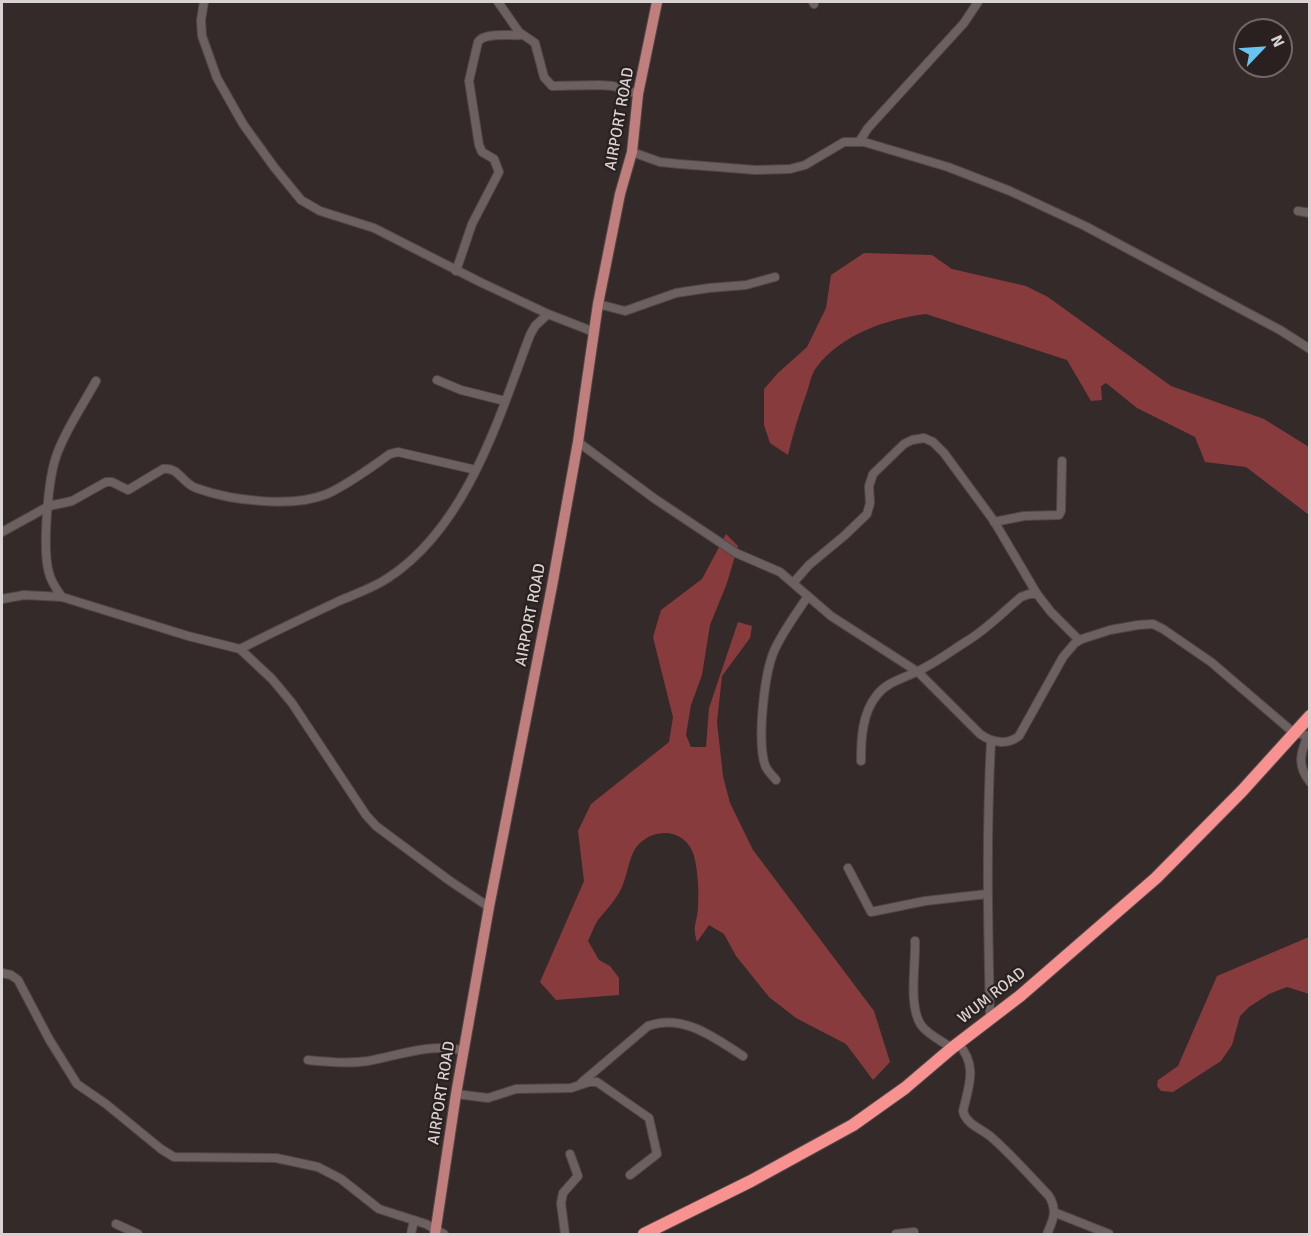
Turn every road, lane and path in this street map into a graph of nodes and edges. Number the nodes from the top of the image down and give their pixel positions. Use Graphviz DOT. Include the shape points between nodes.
graph roads {
  1 [pos="204,2"];
  2 [pos="498,2"];
  3 [pos="657,2"];
  4 [pos="978,2"];
  5 [pos="522,35"];
  6 [pos="638,94"];
  7 [pos="859,141"];
  8 [pos="632,152"];
  9 [pos="1298,211"];
  10 [pos="1310,213"];
  11 [pos="456,271"];
  12 [pos="775,277"];
  13 [pos="598,304"];
  14 [pos="548,314"];
  15 [pos="594,333"];
  16 [pos="1310,349"];
  17 [pos="437,380"];
  18 [pos="96,381"];
  19 [pos="505,401"];
  20 [pos="578,442"];
  21 [pos="1062,461"];
  22 [pos="476,471"];
  23 [pos="49,506"];
  24 [pos="994,522"];
  25 [pos="2,532"];
  26 [pos="794,582"];
  27 [pos="1037,594"];
  28 [pos="808,596"];
  29 [pos="62,597"];
  30 [pos="2,599"];
  31 [pos="1079,640"];
  32 [pos="240,649"];
  33 [pos="918,672"];
  34 [pos="1310,716"];
  35 [pos="1294,733"];
  36 [pos="1309,736"];
  37 [pos="991,741"];
  38 [pos="861,761"];
  39 [pos="776,780"];
  40 [pos="1310,782"];
  41 [pos="848,868"];
  42 [pos="987,894"];
  43 [pos="489,907"];
  44 [pos="915,941"];
  45 [pos="2,973"];
  46 [pos="990,1019"];
  47 [pos="955,1046"];
  48 [pos="464,1051"];
  49 [pos="743,1056"];
  50 [pos="308,1060"];
  51 [pos="577,1086"];
  52 [pos="456,1094"];
  53 [pos="570,1154"];
  54 [pos="630,1175"];
  55 [pos="1056,1213"];
  56 [pos="414,1220"];
  57 [pos="116,1224"];
  58 [pos="661,1230"];
  59 [pos="914,1232"];
  60 [pos="438,1233"];
  61 [pos="138,1234"];
  62 [pos="411,1234"];
  63 [pos="565,1234"];
  64 [pos="644,1234"];
  65 [pos="896,1234"];
  66 [pos="1047,1234"];
  67 [pos="1109,1234"];
  1 -- 11 [label="street" via="202,36 217,78 243,124 294,193 309,207 374,228"];
  2 -- 5 [label="street"];
  3 -- 6 [label="main road, AIRPORT ROAD"];
  4 -- 7 [label="street" via="964,23"];
  5 -- 6 [label="street" via="535,43 544,77 552,86 613,86"];
  5 -- 11 [label="street" via="485,36 478,42 469,81 479,145 482,152 493,157 499,172 472,224"];
  6 -- 8 [label="main road, AIRPORT ROAD"];
  7 -- 8 [label="street" via="844,142 805,165 790,169 678,164"];
  7 -- 16 [label="street" via="980,178 1075,221"];
  8 -- 13 [label="main road, AIRPORT ROAD"];
  9 -- 10 [label="street"];
  11 -- 14 [label="street"];
  12 -- 13 [label="street" via="746,285 676,293 625,311"];
  13 -- 15 [label="main road, AIRPORT ROAD"];
  14 -- 15 [label="street"];
  14 -- 19 [label="street" via="530,335"];
  15 -- 20 [label="main road, AIRPORT ROAD"];
  17 -- 19 [label="street"];
  18 -- 23 [label="street" via="56,455"];
  19 -- 22 [label="street"];
  20 -- 26 [label="street" via="736,553"];
  20 -- 43 [label="main road, AIRPORT ROAD"];
  21 -- 24 [label="street" via="1059,515"];
  22 -- 23 [label="street" via="398,452 329,493 282,502 206,492 191,487 168,468 128,490 109,481 72,501"];
  22 -- 32 [label="street" via="454,512 402,568"];
  23 -- 25 [label="street"];
  23 -- 29 [label="street" via="48,573"];
  24 -- 26 [label="street" via="944,453 929,440 912,440 873,474 867,514"];
  24 -- 27 [label="street"];
  26 -- 28 [label="street"];
  27 -- 31 [label="street"];
  27 -- 33 [label="street" via="1021,597 970,640"];
  28 -- 33 [label="street" via="831,616"];
  28 -- 39 [label="street" via="768,666 764,762"];
  29 -- 30 [label="street" via="24,595"];
  29 -- 32 [label="street"];
  31 -- 35 [label="street" via="1110,630 1153,624 1211,662"];
  31 -- 37 [label="street" via="1063,657 1019,736 1009,741"];
  32 -- 43 [label="street" via="292,703 371,820"];
  33 -- 37 [label="street"];
  33 -- 38 [label="street" via="891,682 877,694 864,721"];
  34 -- 35 [label="highway, WUM ROAD"];
  35 -- 36 [label="street"];
  35 -- 46 [label="highway, WUM ROAD" via="1156,878"];
  36 -- 40 [label="street" via="1299,757"];
  37 -- 42 [label="street"];
  41 -- 42 [label="street" via="871,912"];
  42 -- 46 [label="street"];
  43 -- 48 [label="main road, AIRPORT ROAD"];
  44 -- 47 [label="street" via="916,1015 926,1031"];
  45 -- 56 [label="street" via="18,980 77,1084 174,1157 276,1158 318,1167 342,1179 379,1209"];
  46 -- 47 [label="highway, WUM ROAD"];
  47 -- 55 [label="street" via="965,1051 971,1069 963,1111 966,1119 998,1143 1049,1196"];
  47 -- 58 [label="highway, WUM ROAD" via="853,1125"];
  48 -- 50 [label="street" via="443,1047 366,1061"];
  48 -- 52 [label="main road, AIRPORT ROAD"];
  49 -- 51 [label="street" via="678,1022 658,1022 648,1026"];
  51 -- 52 [label="street" via="516,1089 488,1098"];
  51 -- 54 [label="street" via="597,1082 649,1118 657,1154"];
  52 -- 60 [label="main road, AIRPORT ROAD"];
  53 -- 63 [label="street" via="578,1176 563,1193"];
  55 -- 66 [label="street"];
  55 -- 67 [label="street"];
  56 -- 60 [label="street"];
  56 -- 62 [label="street"];
  57 -- 61 [label="street"];
  58 -- 64 [label="highway, WUM ROAD"];
  59 -- 65 [label="street"];
}
